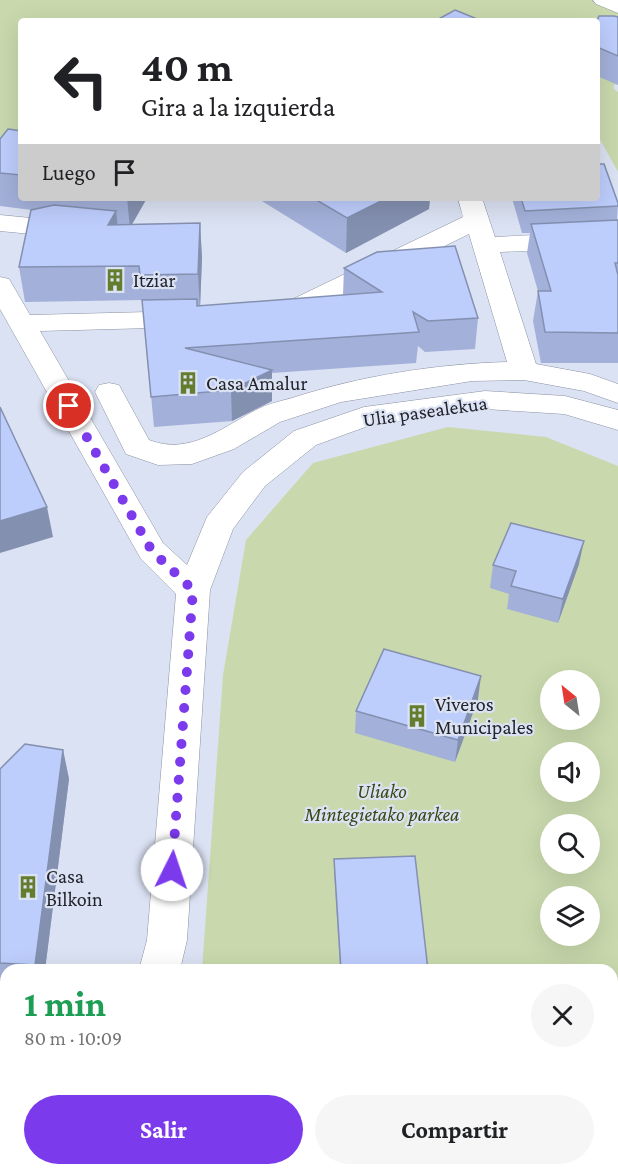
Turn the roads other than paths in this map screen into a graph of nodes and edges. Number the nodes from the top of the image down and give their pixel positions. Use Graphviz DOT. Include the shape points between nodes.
graph roads {
  1 [pos="603,0"];
  2 [pos="618,7"];
  3 [pos="478,221"];
  4 [pos="0,223"];
  5 [pos="91,232"];
  6 [pos="618,239"];
  7 [pos="0,285"];
  8 [pos="250,318"];
  9 [pos="216,319"];
  10 [pos="22,323"];
  11 [pos="524,370"];
  12 [pos="109,392"];
  13 [pos="618,394"];
  14 [pos="618,420"];
  15 [pos="193,590"];
  16 [pos="161,964"];
  1 -- 2 [label="street"];
  3 -- 6 [label="street"];
  3 -- 8 [label="street" via="300,306"];
  3 -- 11 [label="street"];
  4 -- 5 [label="street"];
  7 -- 10 [label="street"];
  9 -- 10 [label="street"];
  10 -- 15 [label="street" via="152,551"];
  11 -- 12 [label="street" via="472,372 337,393 270,415 223,442 192,454 158,455 137,447"];
  11 -- 13 [label="street" via="590,383"];
  14 -- 15 [label="street, Ulia pasealekua" via="565,405 485,400 364,417 305,438 254,479 218,525"];
  15 -- 16 [label="street, Ulia pasealekua"];
}
